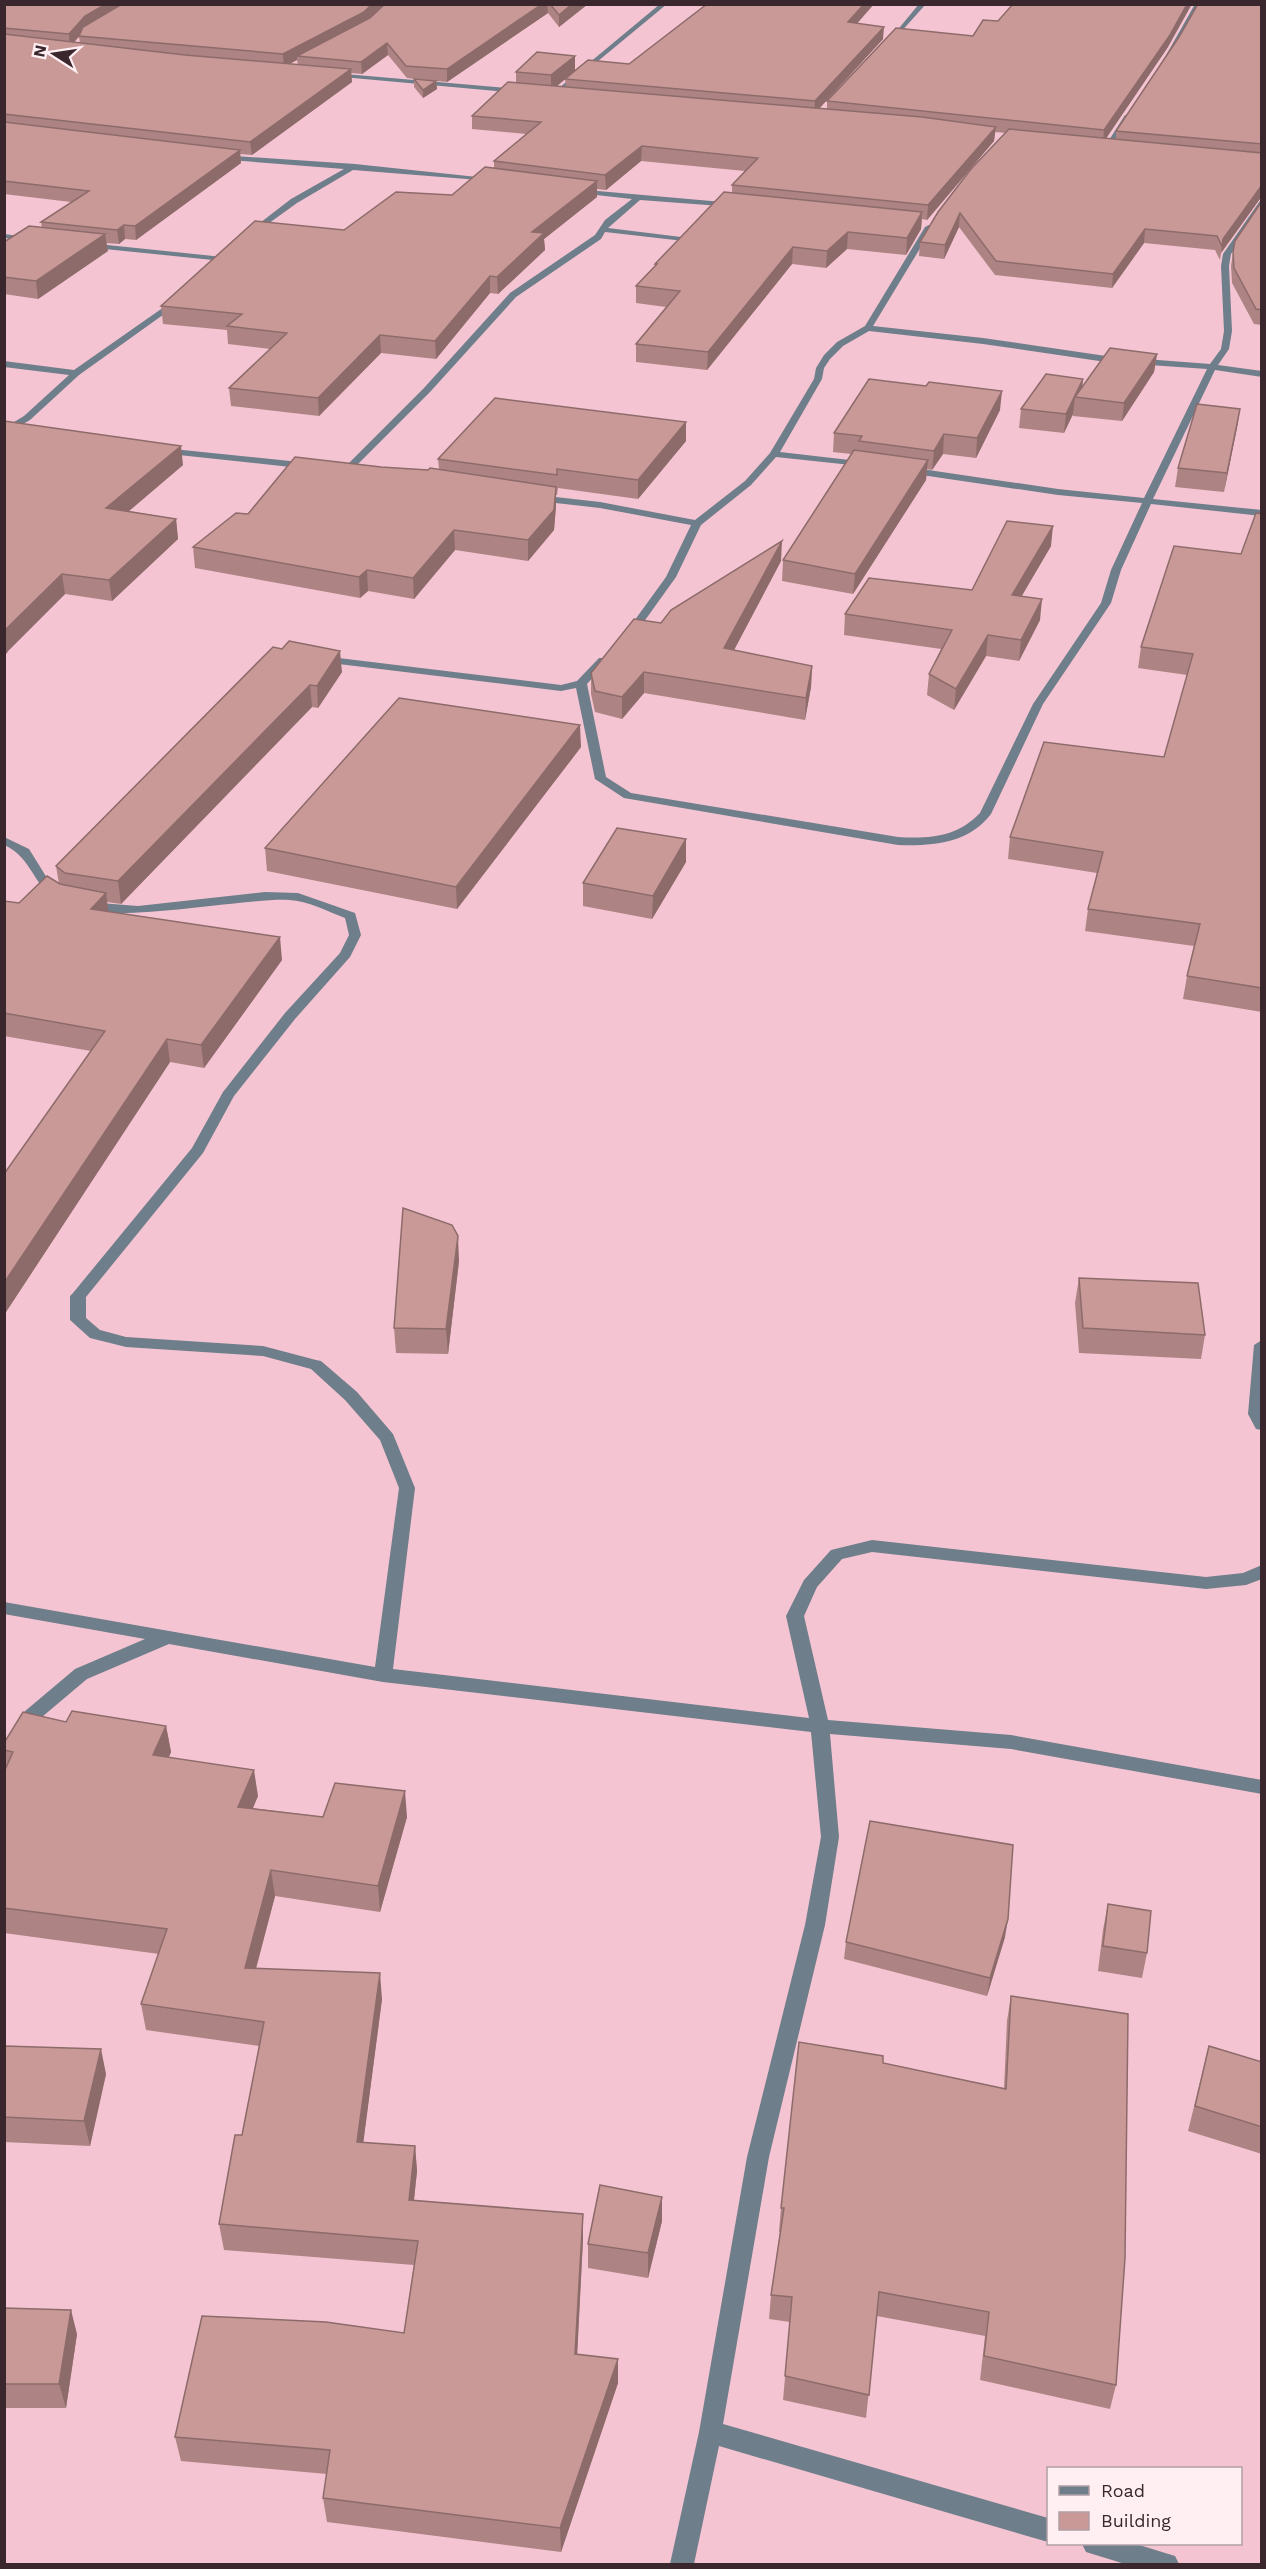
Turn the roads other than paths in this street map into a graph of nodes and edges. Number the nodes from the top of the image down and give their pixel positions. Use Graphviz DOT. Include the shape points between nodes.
graph roads {
  1 [pos="664,4"];
  2 [pos="923,4"];
  3 [pos="1198,4"];
  4 [pos="884,48"];
  5 [pos="1160,68"];
  6 [pos="321,74"];
  7 [pos="522,91"];
  8 [pos="544,93"];
  9 [pos="555,94"];
  10 [pos="567,95"];
  11 [pos="1134,107"];
  12 [pos="1096,145"];
  13 [pos="1107,146"];
  14 [pos="1118,147"];
  15 [pos="208,155"];
  16 [pos="355,166"];
  17 [pos="497,180"];
  18 [pos="565,189"];
  19 [pos="638,198"];
  20 [pos="1262,200"];
  21 [pos="745,205"];
  22 [pos="938,216"];
  23 [pos="919,224"];
  24 [pos="931,225"];
  25 [pos="604,231"];
  26 [pos="4,236"];
  27 [pos="246,239"];
  28 [pos="681,239"];
  29 [pos="44,240"];
  30 [pos="75,243"];
  31 [pos="230,252"];
  32 [pos="223,259"];
  33 [pos="211,270"];
  34 [pos="185,296"];
  35 [pos="868,328"];
  36 [pos="4,364"];
  37 [pos="1212,368"];
  38 [pos="76,373"];
  39 [pos="1262,374"];
  40 [pos="7,431"];
  41 [pos="20,431"];
  42 [pos="148,449"];
  43 [pos="774,453"];
  44 [pos="880,466"];
  45 [pos="323,468"];
  46 [pos="335,469"];
  47 [pos="902,469"];
  48 [pos="347,470"];
  49 [pos="358,472"];
  50 [pos="525,496"];
  51 [pos="1148,500"];
  52 [pos="1262,513"];
  53 [pos="697,523"];
  54 [pos="313,658"];
  55 [pos="580,684"];
  56 [pos="4,840"];
  57 [pos="1262,1345"];
  58 [pos="1262,1425"];
  59 [pos="1262,1571"];
  60 [pos="4,1608"];
  61 [pos="168,1637"];
  62 [pos="383,1675"];
  63 [pos="820,1726"];
  64 [pos="4,1762"];
  65 [pos="1262,1787"];
  66 [pos="710,2432"];
  67 [pos="1047,2530"];
  68 [pos="1097,2545"];
  69 [pos="682,2565"];
  70 [pos="1167,2565"];
  1 -- 9 [label="street"];
  2 -- 4 [label="street"];
  3 -- 5 [label="street"];
  6 -- 7 [label="street"];
  8 -- 9 [label="street"];
  9 -- 10 [label="street"];
  11 -- 13 [label="street"];
  12 -- 13 [label="street"];
  13 -- 14 [label="street"];
  15 -- 16 [label="street"];
  16 -- 17 [label="street"];
  16 -- 27 [label="street" via="294,201"];
  18 -- 19 [label="street"];
  19 -- 21 [label="street"];
  19 -- 25 [label="street" via="608,222"];
  20 -- 37 [label="street" via="1227,254 1228,331 1225,349"];
  22 -- 24 [label="street"];
  23 -- 24 [label="street"];
  24 -- 35 [label="street"];
  25 -- 28 [label="street"];
  25 -- 48 [label="street" via="513,295"];
  26 -- 29 [label="street"];
  30 -- 32 [label="street"];
  31 -- 32 [label="street"];
  32 -- 33 [label="street"];
  34 -- 38 [label="street"];
  35 -- 37 [label="street" via="1095,358"];
  35 -- 43 [label="street" via="840,344 827,357"];
  36 -- 38 [label="street"];
  37 -- 39 [label="street"];
  37 -- 51 [label="street"];
  38 -- 40 [label="street"];
  40 -- 41 [label="street"];
  42 -- 45 [label="street"];
  43 -- 44 [label="street"];
  43 -- 53 [label="street" via="748,483"];
  46 -- 48 [label="street"];
  47 -- 51 [label="street" via="1058,492"];
  48 -- 49 [label="street"];
  50 -- 53 [label="street"];
  51 -- 52 [label="street"];
  51 -- 55 [label="street" via="1116,570 1106,603 1038,704 985,814 978,824 958,837 935,843 898,841 628,796 601,779"];
  53 -- 55 [label="street" via="670,577 630,633"];
  54 -- 55 [label="street" via="524,686 561,688"];
  56 -- 62 [label="street" via="30,854 43,885 69,902 107,910 144,910 291,896 351,916 355,935 346,954 290,1016 228,1095 198,1150 78,1296 78,1320 95,1334 126,1342 263,1351 316,1365 351,1396 387,1438 407,1488"];
  57 -- 58 [label="street" via="1256,1414"];
  59 -- 63 [label="street" via="1246,1579 1206,1583 872,1546 837,1554 810,1584 795,1616"];
  60 -- 61 [label="street"];
  61 -- 62 [label="street"];
  61 -- 64 [label="street" via="81,1674 30,1717"];
  62 -- 63 [label="street"];
  63 -- 65 [label="street" via="1011,1742"];
  63 -- 66 [label="street" via="830,1837 815,1925 758,2157"];
  66 -- 67 [label="street"];
  66 -- 69 [label="street"];
  68 -- 70 [label="street"];
}
